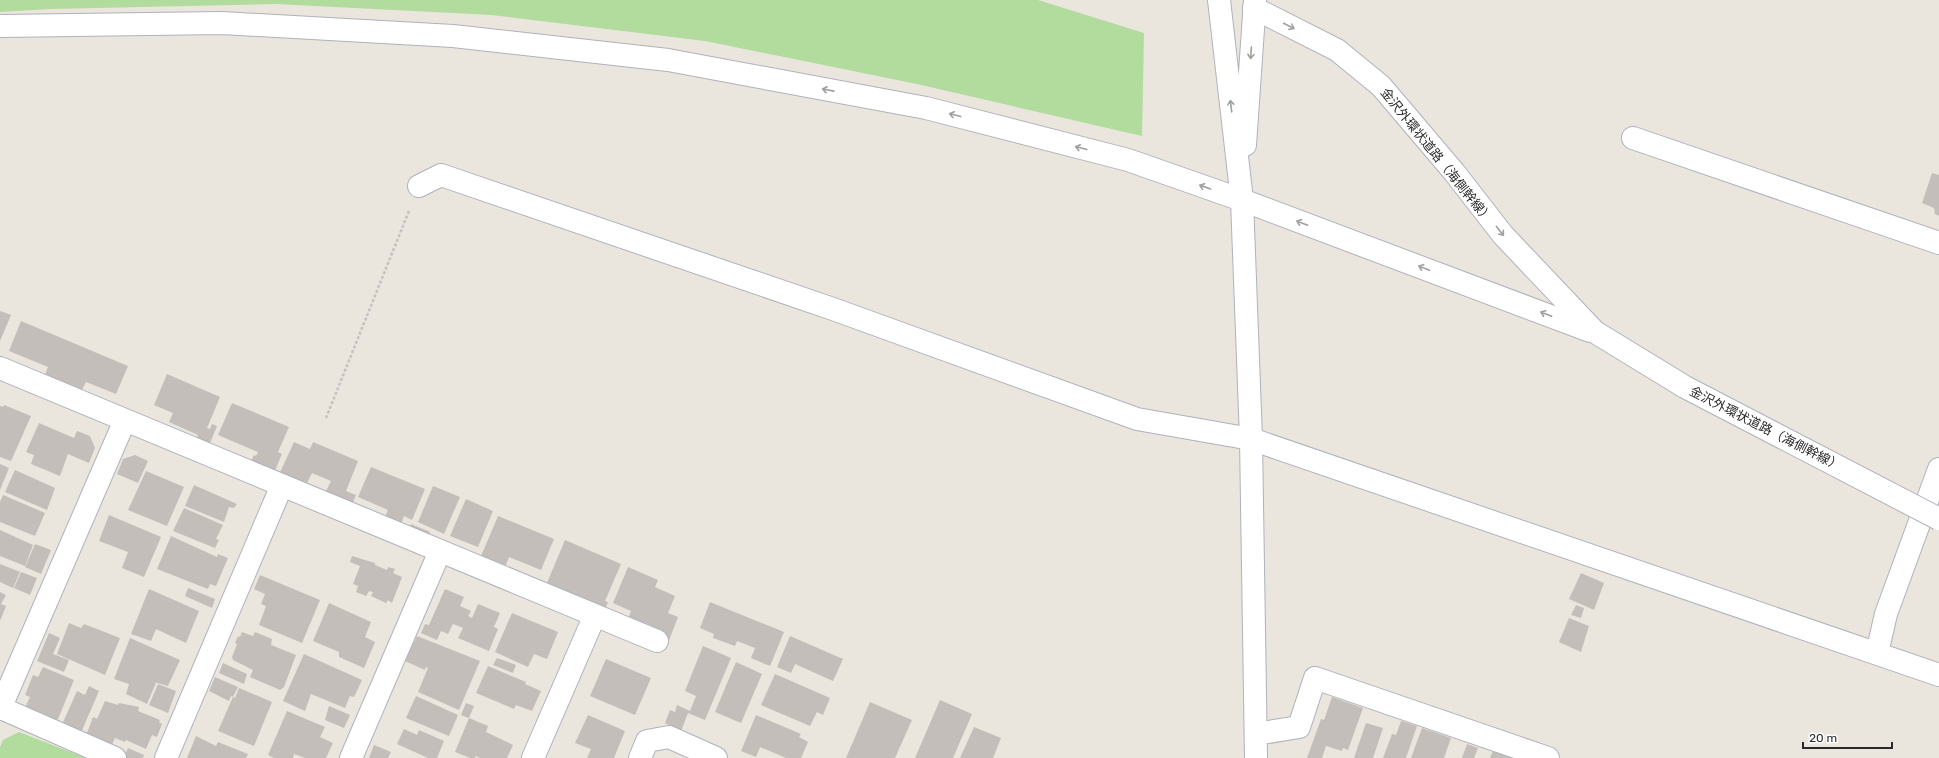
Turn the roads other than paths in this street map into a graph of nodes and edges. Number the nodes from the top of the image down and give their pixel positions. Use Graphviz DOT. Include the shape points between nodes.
graph roads {
  1 [pos="1219,0"];
  2 [pos="1226,0"];
  3 [pos="1254,4"];
  4 [pos="0,26"];
  5 [pos="1633,138"];
  6 [pos="419,186"];
  7 [pos="1242,200"];
  8 [pos="1939,243"];
  9 [pos="1595,332"];
  10 [pos="0,368"];
  11 [pos="125,420"];
  12 [pos="1250,439"];
  13 [pos="1939,469"];
  14 [pos="282,485"];
  15 [pos="1939,519"];
  16 [pos="440,551"];
  17 [pos="595,615"];
  18 [pos="657,641"];
  19 [pos="1877,654"];
  20 [pos="1939,675"];
  21 [pos="0,709"];
  22 [pos="1256,734"];
  23 [pos="115,758"];
  24 [pos="166,758"];
  25 [pos="351,758"];
  26 [pos="533,758"];
  27 [pos="640,758"];
  28 [pos="716,758"];
  29 [pos="1256,758"];
  30 [pos="1546,758"];
  7 -- 1 [label="street, one-way"];
  2 -- 3 [label="street, 金沢外環状道路（海側幹線）"];
  3 -- 7 [label="street, one-way"];
  3 -- 9 [label="street, 金沢外環状道路（海側幹線）, one-way" via="1337,50 1381,86 1503,235"];
  7 -- 4 [label="street, 金沢外環状道路（海側幹線）, one-way" via="1128,160 926,108 668,60 453,36 230,23"];
  5 -- 8 [label="street"];
  6 -- 12 [label="street" via="441,175 833,309 1137,419"];
  9 -- 7 [label="street, 金沢外環状道路（海側幹線）, one-way"];
  7 -- 12 [label="street"];
  9 -- 15 [label="street, 金沢外環状道路（海側幹線）, bridge" via="1686,387"];
  10 -- 11 [label="street"];
  11 -- 14 [label="street"];
  11 -- 21 [label="street"];
  12 -- 19 [label="street"];
  12 -- 22 [label="street"];
  13 -- 19 [label="street" via="1886,614"];
  14 -- 16 [label="street"];
  14 -- 24 [label="street"];
  16 -- 17 [label="street"];
  16 -- 25 [label="street"];
  17 -- 18 [label="street"];
  17 -- 26 [label="street"];
  19 -- 20 [label="street"];
  21 -- 23 [label="street"];
  22 -- 29 [label="street"];
  22 -- 30 [label="street" via="1299,727 1315,678"];
  27 -- 28 [label="street" via="647,741 669,737"];
}
